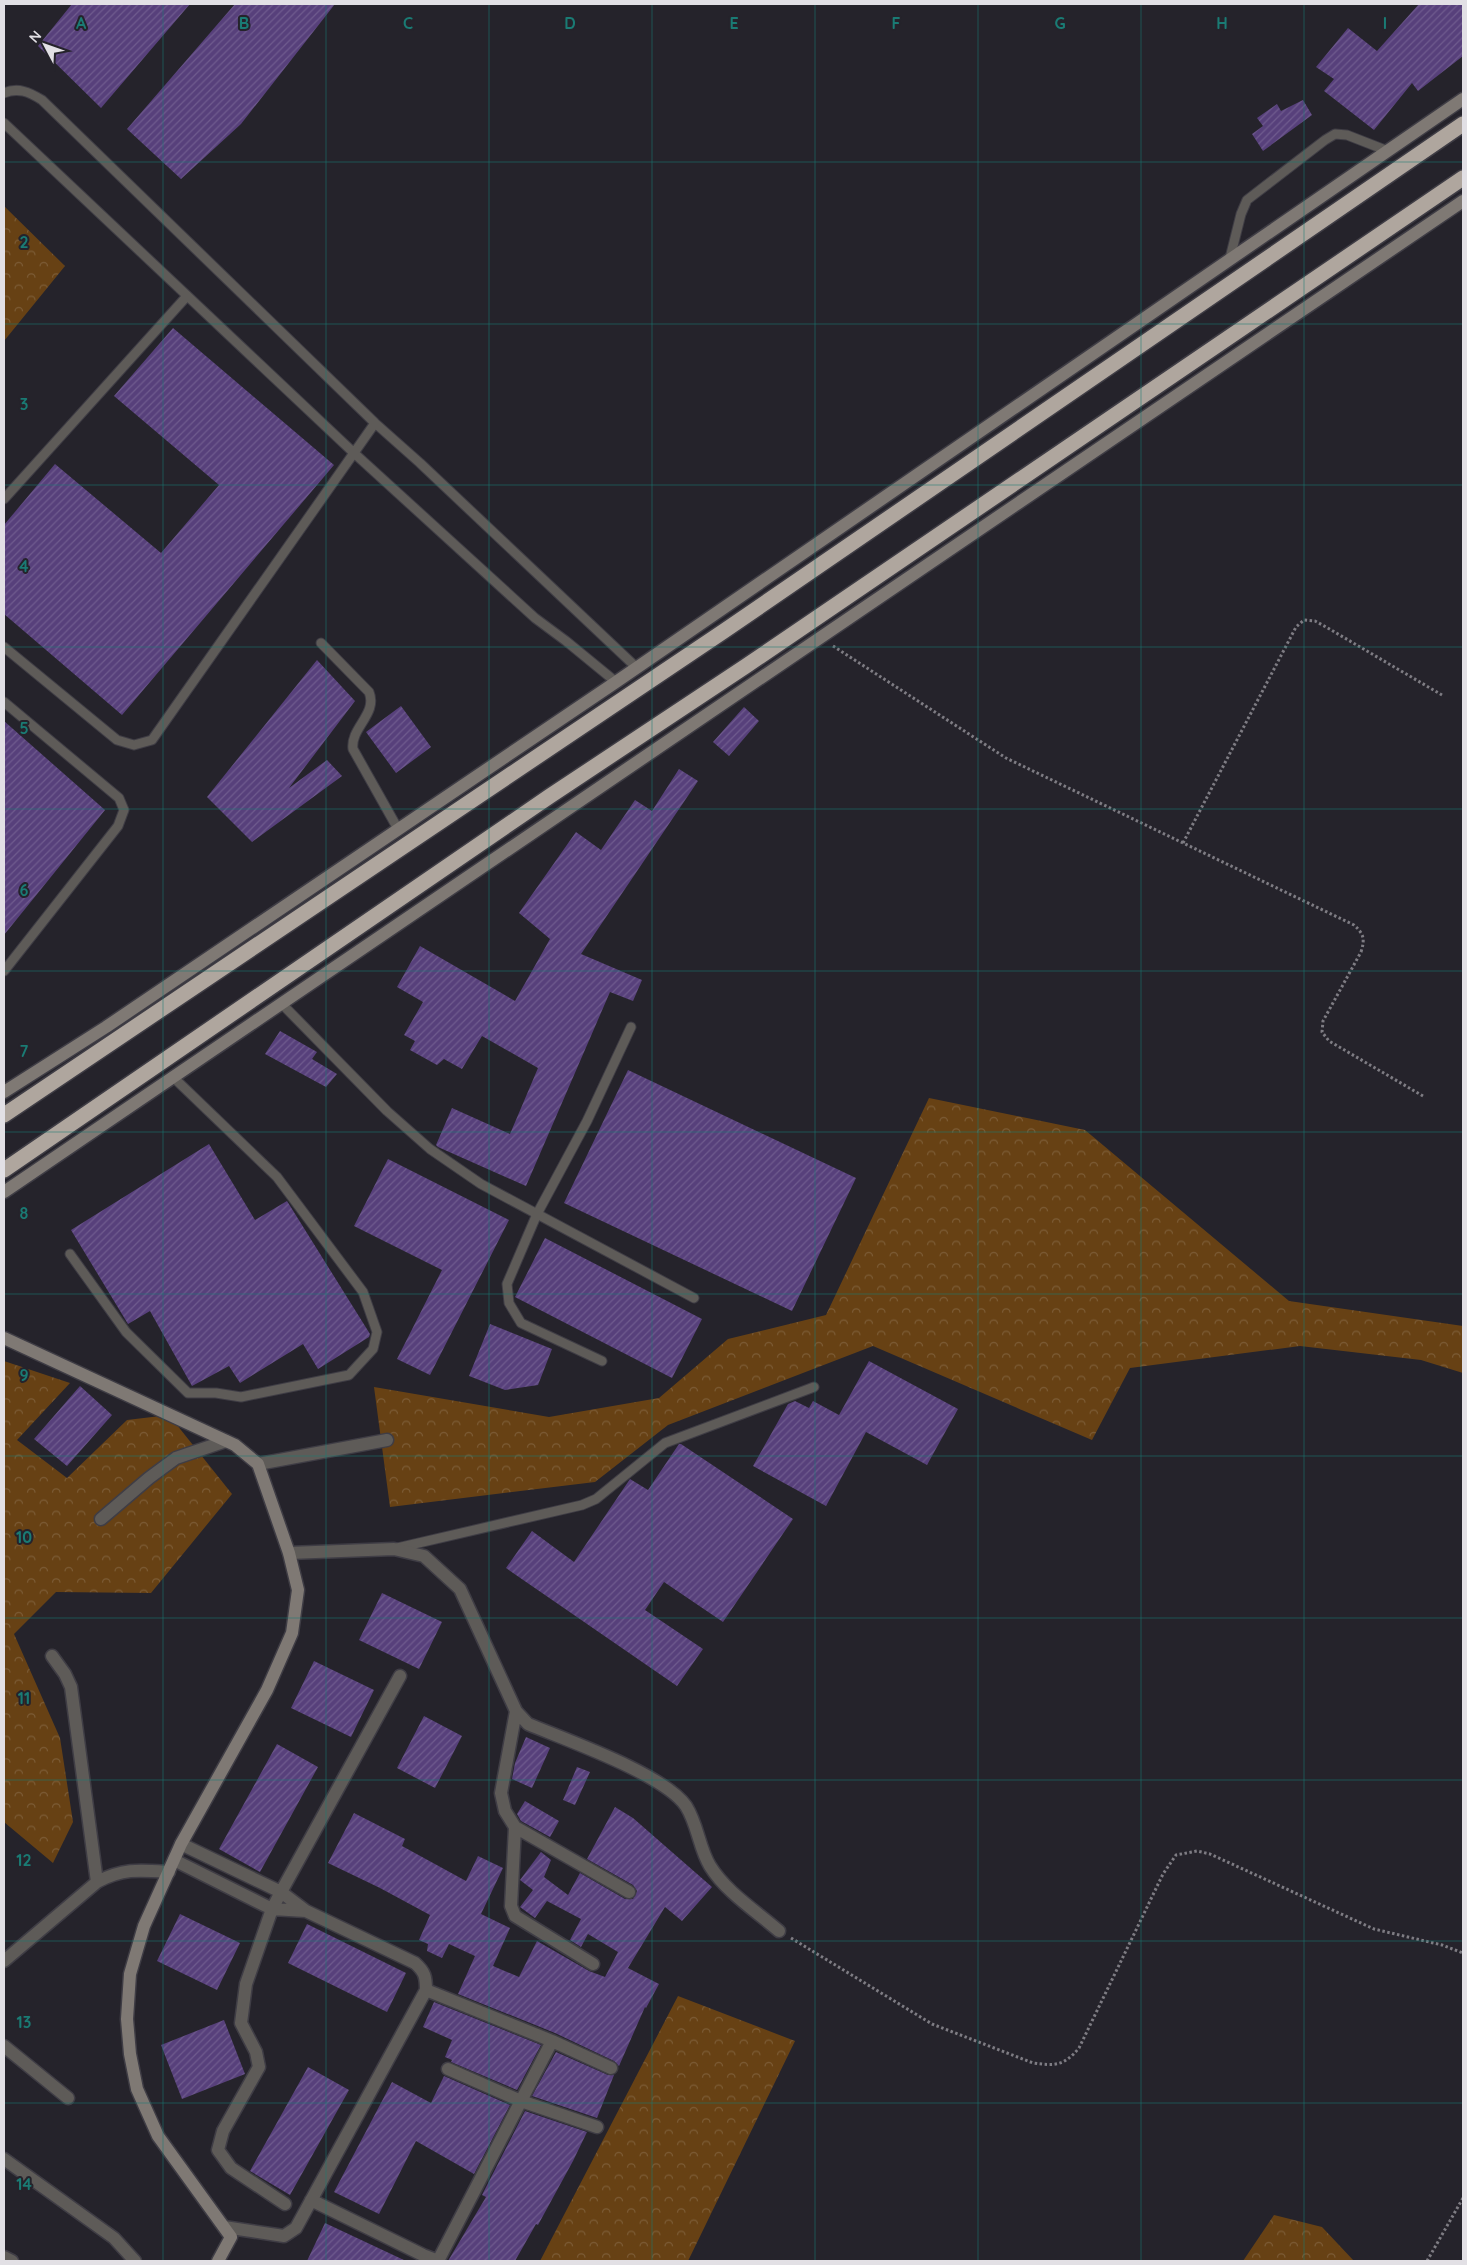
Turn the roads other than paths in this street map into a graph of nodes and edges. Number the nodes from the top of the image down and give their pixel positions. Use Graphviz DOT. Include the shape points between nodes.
graph roads {
  1 [pos="4,94"];
  2 [pos="1463,99"];
  3 [pos="4,123"];
  4 [pos="1463,124"];
  5 [pos="1388,151"];
  6 [pos="1463,178"];
  7 [pos="1463,201"];
  8 [pos="1230,258"];
  9 [pos="187,296"];
  10 [pos="375,424"];
  11 [pos="354,453"];
  12 [pos="4,499"];
  13 [pos="321,643"];
  14 [pos="4,647"];
  15 [pos="637,668"];
  16 [pos="616,682"];
  17 [pos="4,702"];
  18 [pos="398,829"];
  19 [pos="4,971"];
  20 [pos="281,1004"];
  21 [pos="630,1028"];
  22 [pos="173,1077"];
  23 [pos="4,1092"];
  24 [pos="4,1115"];
  25 [pos="4,1170"];
  26 [pos="4,1192"];
  27 [pos="537,1214"];
  28 [pos="70,1254"];
  29 [pos="694,1298"];
  30 [pos="4,1338"];
  31 [pos="602,1361"];
  32 [pos="814,1388"];
  33 [pos="387,1440"];
  34 [pos="226,1441"];
  35 [pos="258,1464"];
  36 [pos="101,1519"];
  37 [pos="394,1548"];
  38 [pos="289,1553"];
  39 [pos="52,1656"];
  40 [pos="400,1676"];
  41 [pos="516,1711"];
  42 [pos="515,1827"];
  43 [pos="181,1844"];
  44 [pos="171,1866"];
  45 [pos="97,1882"];
  46 [pos="281,1892"];
  47 [pos="629,1892"];
  48 [pos="272,1909"];
  49 [pos="306,1911"];
  50 [pos="779,1931"];
  51 [pos="4,1960"];
  52 [pos="593,1964"];
  53 [pos="426,1990"];
  54 [pos="552,2041"];
  55 [pos="4,2046"];
  56 [pos="610,2068"];
  57 [pos="448,2069"];
  58 [pos="68,2098"];
  59 [pos="521,2101"];
  60 [pos="597,2127"];
  61 [pos="4,2159"];
  62 [pos="311,2200"];
  63 [pos="285,2204"];
  64 [pos="224,2227"];
  65 [pos="4,2257"];
  66 [pos="12,2261"];
  67 [pos="135,2261"];
  68 [pos="218,2261"];
  1 -- 10 [label="lane" via="11,90 28,91 42,100"];
  2 -- 5 [label="street"];
  3 -- 9 [label="lane"];
  4 -- 24 [label="highway" via="724,630"];
  5 -- 8 [label="street"];
  5 -- 8 [label="lane" via="1347,135 1335,134 1324,140 1247,200"];
  6 -- 25 [label="highway"];
  7 -- 20 [label="street"];
  8 -- 15 [label="street"];
  9 -- 11 [label="lane"];
  9 -- 12 [label="lane"];
  10 -- 11 [label="lane"];
  10 -- 15 [label="lane"];
  11 -- 14 [label="lane" via="152,740 134,745 117,740"];
  11 -- 16 [label="lane" via="535,618"];
  13 -- 18 [label="lane" via="372,698 371,708 352,740 353,749"];
  15 -- 16 [label="street"];
  16 -- 18 [label="street"];
  17 -- 19 [label="lane" via="120,798 124,810 118,826"];
  18 -- 23 [label="street" via="106,1027"];
  20 -- 22 [label="street"];
  20 -- 27 [label="lane" via="387,1111 430,1148 481,1184"];
  21 -- 27 [label="lane" via="587,1121"];
  22 -- 26 [label="street"];
  22 -- 28 [label="lane" via="277,1177 363,1292 377,1332 373,1349 349,1375 241,1397 188,1392 126,1332"];
  27 -- 29 [label="lane"];
  27 -- 31 [label="lane" via="507,1284 509,1303 521,1323"];
  30 -- 34 [label="street"];
  32 -- 37 [label="lane" via="665,1443 596,1499 582,1505"];
  33 -- 35 [label="street"];
  34 -- 35 [label="street"];
  34 -- 36 [label="street" via="176,1458"];
  35 -- 38 [label="street"];
  37 -- 38 [label="street"];
  37 -- 41 [label="street" via="424,1556 460,1589"];
  38 -- 43 [label="street" via="298,1590 292,1633 267,1690"];
  39 -- 45 [label="street" via="71,1687"];
  40 -- 46 [label="street"];
  41 -- 42 [label="street" via="501,1793 505,1811"];
  41 -- 50 [label="street" via="528,1724 640,1772 662,1785 685,1805 698,1830 708,1864 719,1880"];
  42 -- 47 [label="street"];
  42 -- 52 [label="street" via="511,1906 515,1916"];
  43 -- 44 [label="street"];
  43 -- 46 [label="street"];
  44 -- 45 [label="street" via="128,1870"];
  44 -- 48 [label="street"];
  44 -- 64 [label="street" via="144,1926 130,1974 127,2019 130,2054 137,2089 158,2136"];
  45 -- 51 [label="street"];
  46 -- 48 [label="street"];
  46 -- 49 [label="street"];
  48 -- 49 [label="street"];
  48 -- 63 [label="street" via="246,1984 241,2023 256,2052 259,2067 223,2131 218,2150 230,2168"];
  49 -- 53 [label="street" via="415,1963 424,1971"];
  53 -- 54 [label="street"];
  53 -- 62 [label="street"];
  54 -- 56 [label="street"];
  54 -- 59 [label="street"];
  55 -- 58 [label="street"];
  57 -- 59 [label="street"];
  59 -- 60 [label="street"];
  59 -- 62 [label="street" via="439,2259 423,2255"];
  61 -- 67 [label="street" via="114,2238"];
  62 -- 64 [label="street" via="296,2228 284,2236"];
  64 -- 68 [label="street" via="232,2237"];
  65 -- 66 [label="street"];
}
